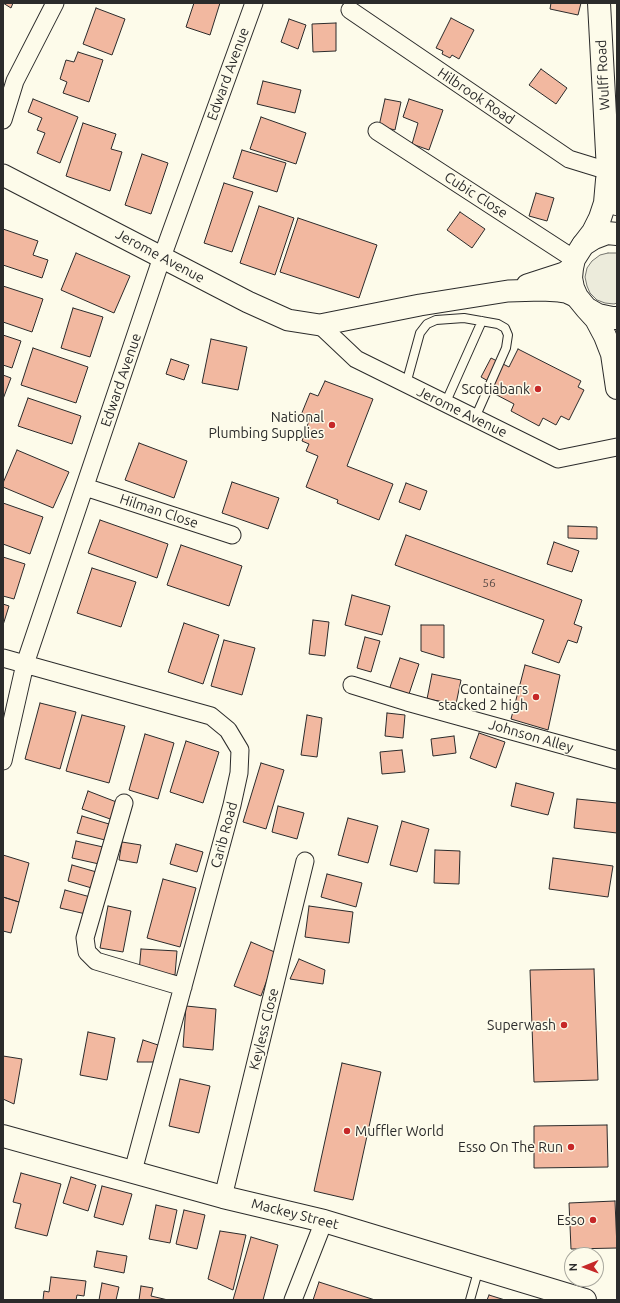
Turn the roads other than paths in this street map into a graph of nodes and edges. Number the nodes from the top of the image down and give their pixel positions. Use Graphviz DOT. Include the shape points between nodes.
graph roads {
  1 [pos="55,3"];
  2 [pos="254,3"];
  3 [pos="599,3"];
  4 [pos="350,10"];
  5 [pos="3,120"];
  6 [pos="377,131"];
  7 [pos="608,171"];
  8 [pos="3,175"];
  9 [pos="617,204"];
  10 [pos="617,234"];
  11 [pos="162,257"];
  12 [pos="576,258"];
  13 [pos="508,291"];
  14 [pos="581,303"];
  15 [pos="617,318"];
  16 [pos="482,321"];
  17 [pos="320,325"];
  18 [pos="406,384"];
  19 [pos="617,388"];
  20 [pos="445,404"];
  21 [pos="475,418"];
  22 [pos="617,448"];
  23 [pos="85,487"];
  24 [pos="232,535"];
  25 [pos="3,658"];
  26 [pos="24,664"];
  27 [pos="352,685"];
  28 [pos="617,760"];
  29 [pos="3,761"];
  30 [pos="124,803"];
  31 [pos="305,861"];
  32 [pos="183,987"];
  33 [pos="3,1136"];
  34 [pos="133,1171"];
  35 [pos="223,1197"];
  36 [pos="324,1221"];
  37 [pos="479,1268"];
  38 [pos="293,1300"];
  39 [pos="470,1300"];
  40 [pos="585,1300"];
  1 -- 5 [label="street" via="15,81"];
  2 -- 11 [label="street, Edward Avenue"];
  3 -- 7 [label="main road, Wulff Road"];
  4 -- 7 [label="street, Hilbrook Road" via="569,160"];
  6 -- 12 [label="street, Cubic Close"];
  7 -- 9 [label="main road, Wulff Road"];
  7 -- 12 [label="main road, Wulff Road" via="600,218"];
  8 -- 11 [label="street, Jerome Avenue"];
  10 -- 12 [label="main road" via="607,233 594,238"];
  11 -- 17 [label="street, Jerome Avenue" via="288,320"];
  11 -- 23 [label="street, Edward Avenue"];
  12 -- 13 [label="street, Jerome Avenue" via="564,273"];
  12 -- 14 [label="main road" via="571,278"];
  13 -- 14 [label="street, Jerome Avenue" via="566,292"];
  13 -- 17 [label="street, Jerome Avenue"];
  14 -- 15 [label="main road" via="598,315"];
  14 -- 19 [label="main road" via="596,319 605,336 612,354"];
  16 -- 18 [label="lane" via="464,318 436,320 426,324 420,333"];
  16 -- 20 [label="lane"];
  16 -- 21 [label="lane" via="498,324 505,328 508,334 506,348"];
  17 -- 18 [label="street, Jerome Avenue" via="356,359"];
  18 -- 20 [label="street, Jerome Avenue"];
  20 -- 21 [label="street, Jerome Avenue"];
  21 -- 22 [label="street, Jerome Avenue" via="558,459"];
  23 -- 24 [label="street, Hilman Close"];
  23 -- 26 [label="street, Edward Avenue"];
  25 -- 26 [label="street, Carib Road"];
  26 -- 29 [label="street, Edward Avenue"];
  26 -- 32 [label="street, Carib Road" via="211,716 228,730 240,750 239,773 232,806"];
  27 -- 28 [label="street, Johnson Alley"];
  30 -- 32 [label="street" via="85,938 87,952 96,961"];
  31 -- 35 [label="street, Keyless Close"];
  32 -- 34 [label="street, Carib Road"];
  33 -- 34 [label="main road, Mackey Street"];
  34 -- 35 [label="main road, Mackey Street"];
  35 -- 36 [label="main road, Mackey Street"];
  36 -- 37 [label="main road, Mackey Street"];
  36 -- 38 [label="street"];
  37 -- 39 [label="lane"];
  37 -- 40 [label="main road, Mackey Street"];
}
